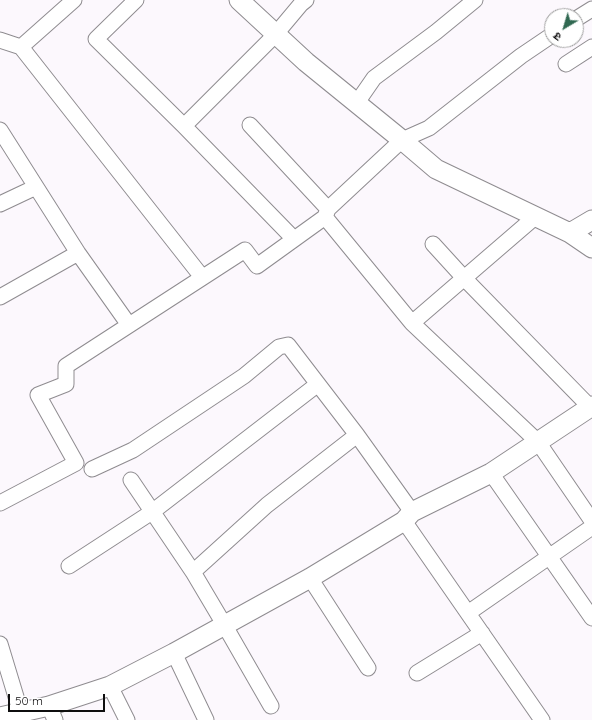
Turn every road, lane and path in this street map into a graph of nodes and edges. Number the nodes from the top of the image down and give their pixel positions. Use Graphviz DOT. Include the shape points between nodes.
graph roads {
  1 [pos="74,0"];
  2 [pos="136,0"];
  3 [pos="239,0"];
  4 [pos="306,0"];
  5 [pos="475,0"];
  6 [pos="275,35"];
  7 [pos="0,40"];
  8 [pos="544,40"];
  9 [pos="21,47"];
  10 [pos="592,47"];
  11 [pos="566,64"];
  12 [pos="356,104"];
  13 [pos="250,125"];
  14 [pos="184,126"];
  15 [pos="0,130"];
  16 [pos="402,140"];
  17 [pos="36,187"];
  18 [pos="0,204"];
  19 [pos="326,213"];
  20 [pos="535,217"];
  21 [pos="592,220"];
  22 [pos="570,233"];
  23 [pos="294,239"];
  24 [pos="433,244"];
  25 [pos="592,248"];
  26 [pos="78,253"];
  27 [pos="202,277"];
  28 [pos="464,278"];
  29 [pos="0,298"];
  30 [pos="412,323"];
  31 [pos="129,325"];
  32 [pos="318,384"];
  33 [pos="591,407"];
  34 [pos="358,435"];
  35 [pos="538,442"];
  36 [pos="92,469"];
  37 [pos="491,473"];
  38 [pos="131,480"];
  39 [pos="0,503"];
  40 [pos="152,512"];
  41 [pos="408,516"];
  42 [pos="592,521"];
  43 [pos="592,527"];
  44 [pos="549,557"];
  45 [pos="69,566"];
  46 [pos="193,572"];
  47 [pos="310,578"];
  48 [pos="468,613"];
  49 [pos="592,618"];
  50 [pos="226,626"];
  51 [pos="482,633"];
  52 [pos="0,644"];
  53 [pos="174,653"];
  54 [pos="368,668"];
  55 [pos="417,673"];
  56 [pos="110,686"];
  57 [pos="271,706"];
  58 [pos="52,713"];
  59 [pos="22,716"];
  60 [pos="0,718"];
  61 [pos="127,720"];
  62 [pos="206,720"];
  63 [pos="542,720"];
  1 -- 9 [label="street"];
  2 -- 14 [label="street" via="96,39"];
  3 -- 6 [label="street"];
  4 -- 6 [label="street"];
  5 -- 12 [label="street" via="374,78"];
  6 -- 12 [label="street"];
  6 -- 14 [label="street"];
  7 -- 9 [label="street"];
  8 -- 16 [label="street" via="429,128"];
  9 -- 27 [label="street"];
  10 -- 11 [label="street"];
  12 -- 16 [label="street"];
  13 -- 19 [label="street"];
  14 -- 23 [label="street"];
  15 -- 17 [label="street"];
  16 -- 19 [label="street"];
  16 -- 20 [label="street" via="436,170"];
  17 -- 18 [label="street"];
  17 -- 26 [label="street"];
  19 -- 23 [label="street"];
  19 -- 30 [label="street"];
  20 -- 22 [label="street"];
  20 -- 28 [label="street"];
  21 -- 22 [label="street"];
  22 -- 25 [label="street"];
  23 -- 27 [label="street" via="257,266 245,250"];
  24 -- 28 [label="street"];
  26 -- 29 [label="street"];
  26 -- 31 [label="street"];
  27 -- 31 [label="street"];
  28 -- 30 [label="street"];
  28 -- 33 [label="street"];
  30 -- 35 [label="street"];
  31 -- 39 [label="street" via="66,366 66,384 38,395 76,463"];
  32 -- 34 [label="street"];
  32 -- 36 [label="street" via="288,345 279,347 244,376 133,450"];
  32 -- 40 [label="street"];
  33 -- 35 [label="street"];
  34 -- 41 [label="street"];
  34 -- 46 [label="street" via="267,506"];
  35 -- 37 [label="street"];
  35 -- 42 [label="street"];
  37 -- 41 [label="street"];
  37 -- 44 [label="street"];
  38 -- 40 [label="street"];
  40 -- 45 [label="street"];
  40 -- 46 [label="street"];
  41 -- 47 [label="street"];
  41 -- 48 [label="street"];
  43 -- 44 [label="street"];
  44 -- 48 [label="street"];
  44 -- 49 [label="street"];
  46 -- 50 [label="street"];
  47 -- 50 [label="street"];
  47 -- 54 [label="street"];
  48 -- 51 [label="street"];
  50 -- 53 [label="street"];
  50 -- 57 [label="street"];
  51 -- 55 [label="street"];
  51 -- 63 [label="street"];
  52 -- 59 [label="street"];
  53 -- 56 [label="street"];
  53 -- 62 [label="street"];
  56 -- 58 [label="street"];
  56 -- 61 [label="street"];
  58 -- 59 [label="street"];
  59 -- 60 [label="street"];
}
